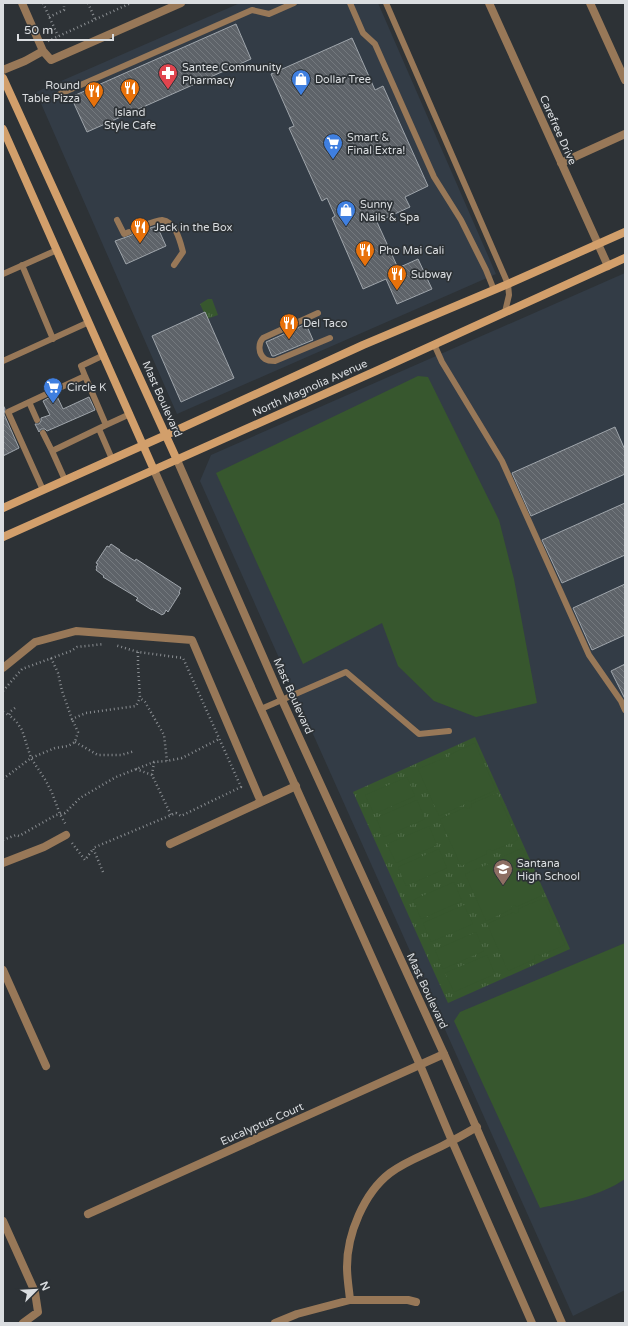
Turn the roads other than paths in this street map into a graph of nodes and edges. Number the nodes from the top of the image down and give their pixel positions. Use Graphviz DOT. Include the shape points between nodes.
graph roads {
  1 [pos="22,3"];
  2 [pos="181,3"];
  3 [pos="294,3"];
  4 [pos="350,3"];
  5 [pos="386,3"];
  6 [pos="489,3"];
  7 [pos="590,3"];
  8 [pos="43,51"];
  9 [pos="3,70"];
  10 [pos="3,78"];
  11 [pos="625,80"];
  12 [pos="60,94"];
  13 [pos="3,129"];
  14 [pos="625,134"];
  15 [pos="560,163"];
  16 [pos="117,220"];
  17 [pos="140,227"];
  18 [pos="128,232"];
  19 [pos="625,232"];
  20 [pos="598,244"];
  21 [pos="57,250"];
  22 [pos="625,258"];
  23 [pos="22,265"];
  24 [pos="174,265"];
  25 [pos="608,266"];
  26 [pos="3,274"];
  27 [pos="508,284"];
  28 [pos="494,290"];
  29 [pos="505,312"];
  30 [pos="318,313"];
  31 [pos="89,322"];
  32 [pos="53,338"];
  33 [pos="330,338"];
  34 [pos="434,344"];
  35 [pos="104,355"];
  36 [pos="3,361"];
  37 [pos="85,376"];
  38 [pos="29,402"];
  39 [pos="130,414"];
  40 [pos="37,420"];
  41 [pos="106,425"];
  42 [pos="99,429"];
  43 [pos="44,433"];
  44 [pos="166,436"];
  45 [pos="144,445"];
  46 [pos="52,452"];
  47 [pos="112,459"];
  48 [pos="177,460"];
  49 [pos="154,470"];
  50 [pos="65,480"];
  51 [pos="43,490"];
  52 [pos="3,508"];
  53 [pos="3,537"];
  54 [pos="3,668"];
  55 [pos="282,700"];
  56 [pos="261,709"];
  57 [pos="625,710"];
  58 [pos="449,731"];
  59 [pos="296,786"];
  60 [pos="261,802"];
  61 [pos="66,835"];
  62 [pos="170,844"];
  63 [pos="3,863"];
  64 [pos="3,970"];
  65 [pos="444,1054"];
  66 [pos="420,1065"];
  67 [pos="46,1066"];
  68 [pos="477,1127"];
  69 [pos="452,1141"];
  70 [pos="88,1214"];
  71 [pos="3,1221"];
  72 [pos="350,1300"];
  73 [pos="416,1302"];
  74 [pos="23,1323"];
  75 [pos="275,1323"];
  76 [pos="532,1323"];
  77 [pos="562,1323"];
  1 -- 8 [label="street"];
  2 -- 8 [label="street" via="52,60"];
  3 -- 12 [label="lane" via="269,14 252,10"];
  4 -- 28 [label="lane" via="363,33 375,44 434,177 461,220"];
  5 -- 27 [label="lane"];
  6 -- 15 [label="street, Carefree Drive"];
  7 -- 11 [label="street"];
  8 -- 9 [label="street"];
  10 -- 44 [label="main road, Mast Boulevard"];
  13 -- 21 [label="main road"];
  14 -- 15 [label="street"];
  15 -- 20 [label="street, Carefree Drive"];
  16 -- 18 [label="lane" via="124,234"];
  17 -- 24 [label="lane" via="162,220 170,224 177,232 183,252"];
  19 -- 20 [label="main road, North Magnolia Avenue"];
  20 -- 25 [label="street, Carefree Drive"];
  20 -- 27 [label="main road, North Magnolia Avenue"];
  21 -- 23 [label="lane"];
  21 -- 31 [label="main road"];
  22 -- 25 [label="main road, North Magnolia Avenue"];
  23 -- 26 [label="lane"];
  23 -- 32 [label="lane"];
  25 -- 29 [label="main road, North Magnolia Avenue"];
  27 -- 28 [label="main road, North Magnolia Avenue"];
  27 -- 29 [label="lane" via="509,295"];
  28 -- 44 [label="main road, North Magnolia Avenue" via="363,345"];
  29 -- 34 [label="main road, North Magnolia Avenue"];
  30 -- 33 [label="lane" via="263,338 260,352 265,359 275,361"];
  31 -- 32 [label="lane"];
  31 -- 35 [label="main road"];
  32 -- 36 [label="lane"];
  34 -- 48 [label="main road, North Magnolia Avenue"];
  34 -- 57 [label="lane" via="442,362 505,465 589,656"];
  35 -- 37 [label="lane" via="81,366"];
  35 -- 39 [label="main road"];
  37 -- 38 [label="lane"];
  37 -- 41 [label="lane"];
  38 -- 40 [label="lane"];
  38 -- 51 [label="lane" via="8,412"];
  39 -- 41 [label="lane"];
  39 -- 45 [label="main road"];
  41 -- 42 [label="lane"];
  42 -- 46 [label="lane"];
  42 -- 47 [label="lane"];
  43 -- 46 [label="lane"];
  44 -- 45 [label="main road, North Magnolia Avenue"];
  44 -- 48 [label="main road, Mast Boulevard"];
  45 -- 47 [label="main road, North Magnolia Avenue"];
  45 -- 49 [label="main road"];
  46 -- 50 [label="lane"];
  47 -- 50 [label="main road, North Magnolia Avenue"];
  48 -- 49 [label="main road, North Magnolia Avenue"];
  48 -- 55 [label="street, Mast Boulevard"];
  49 -- 53 [label="main road, North Magnolia Avenue"];
  49 -- 56 [label="street"];
  50 -- 51 [label="main road, North Magnolia Avenue"];
  51 -- 52 [label="main road, North Magnolia Avenue"];
  54 -- 60 [label="street" via="35,642 76,631 192,640"];
  55 -- 56 [label="lane"];
  55 -- 58 [label="lane" via="346,672 419,734"];
  55 -- 65 [label="street, Mast Boulevard"];
  56 -- 59 [label="street"];
  59 -- 60 [label="street"];
  59 -- 66 [label="street"];
  60 -- 62 [label="street"];
  61 -- 63 [label="street" via="44,847"];
  64 -- 67 [label="street"];
  65 -- 66 [label="street, Eucalyptus Court"];
  65 -- 68 [label="street, Mast Boulevard"];
  66 -- 69 [label="street"];
  66 -- 70 [label="street, Eucalyptus Court"];
  68 -- 69 [label="street"];
  68 -- 77 [label="street, Mast Boulevard"];
  69 -- 72 [label="street" via="415,1157 390,1173 380,1182 364,1205 353,1229 348,1255"];
  69 -- 76 [label="street"];
  71 -- 74 [label="street" via="35,1292 38,1312"];
  72 -- 73 [label="street"];
  72 -- 75 [label="street"];
}
